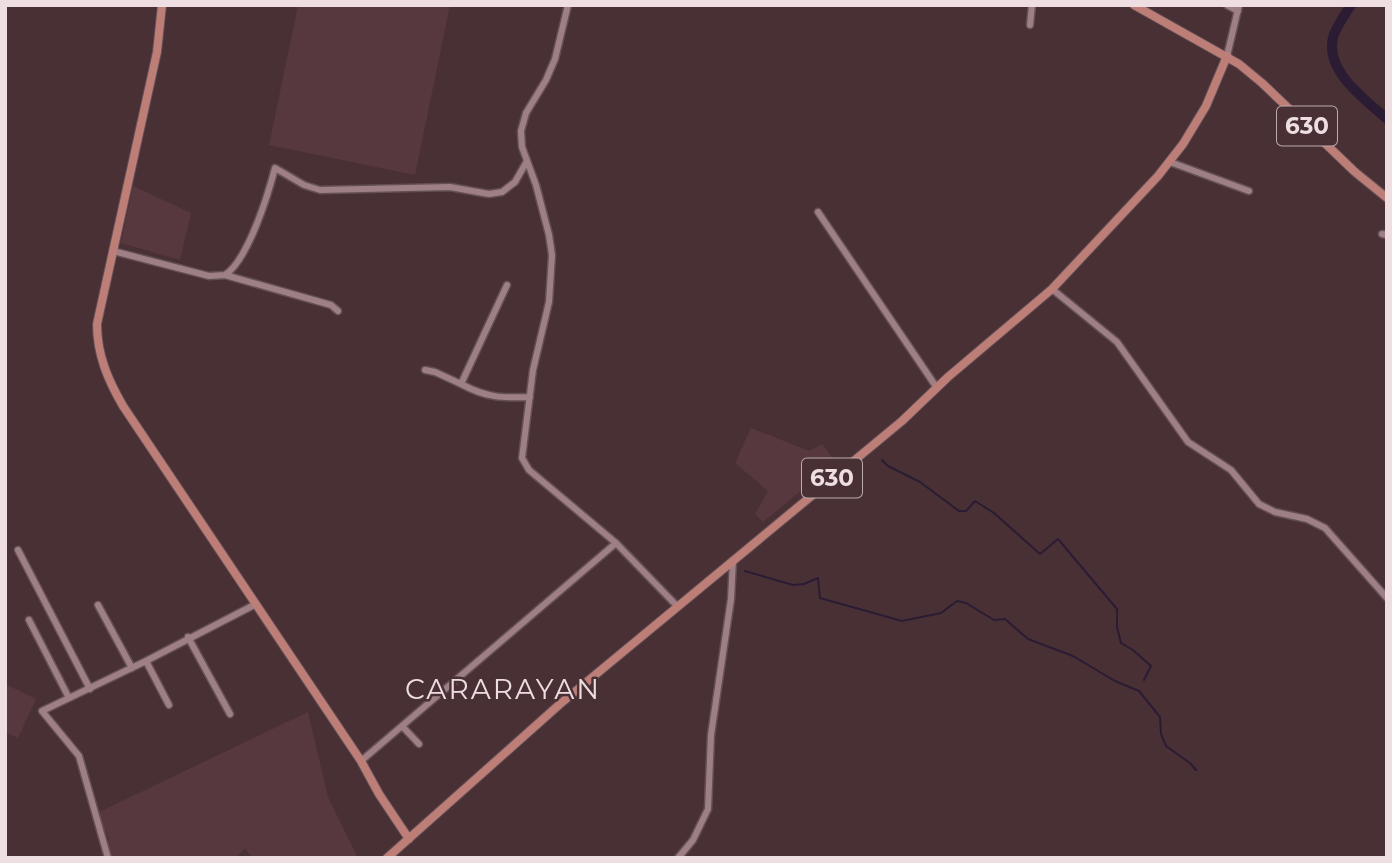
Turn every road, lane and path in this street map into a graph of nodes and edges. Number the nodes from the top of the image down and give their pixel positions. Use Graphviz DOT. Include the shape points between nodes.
graph roads {
  1 [pos="162,5"];
  2 [pos="568,5"];
  3 [pos="1032,5"];
  4 [pos="1134,5"];
  5 [pos="1227,5"];
  6 [pos="1239,8"];
  7 [pos="1151,9"];
  8 [pos="1030,25"];
  9 [pos="1227,56"];
  10 [pos="527,162"];
  11 [pos="1170,162"];
  12 [pos="1249,191"];
  13 [pos="1387,198"];
  14 [pos="818,212"];
  15 [pos="113,251"];
  16 [pos="225,275"];
  17 [pos="507,285"];
  18 [pos="1052,289"];
  19 [pos="338,311"];
  20 [pos="425,370"];
  21 [pos="461,384"];
  22 [pos="937,388"];
  23 [pos="530,397"];
  24 [pos="616,544"];
  25 [pos="18,550"];
  26 [pos="733,560"];
  27 [pos="1387,598"];
  28 [pos="256,604"];
  29 [pos="98,605"];
  30 [pos="677,606"];
  31 [pos="29,620"];
  32 [pos="188,637"];
  33 [pos="146,661"];
  34 [pos="132,668"];
  35 [pos="90,689"];
  36 [pos="69,698"];
  37 [pos="169,705"];
  38 [pos="230,714"];
  39 [pos="402,726"];
  40 [pos="419,744"];
  41 [pos="361,761"];
  42 [pos="409,838"];
  43 [pos="108,858"];
  44 [pos="387,858"];
  45 [pos="678,858"];
  1 -- 15 [label="main road" via="157,52"];
  2 -- 10 [label="street" via="555,59 521,131"];
  3 -- 8 [label="street"];
  4 -- 7 [label="main road"];
  5 -- 6 [label="street"];
  6 -- 9 [label="street"];
  7 -- 9 [label="main road"];
  9 -- 11 [label="main road, 630" via="1206,106"];
  9 -- 13 [label="main road, 630"];
  10 -- 16 [label="street" via="515,182 502,192 489,194 450,187 320,190 275,168 266,202 239,261"];
  10 -- 23 [label="street" via="552,255 549,302"];
  11 -- 12 [label="street"];
  11 -- 18 [label="main road, 630"];
  14 -- 22 [label="street"];
  15 -- 16 [label="street" via="209,276"];
  15 -- 28 [label="main road" via="97,324 103,365 123,406"];
  16 -- 19 [label="street" via="331,304"];
  17 -- 21 [label="street"];
  18 -- 22 [label="main road, 630"];
  18 -- 27 [label="street" via="1117,342 1188,442 1231,470 1259,504 1325,528"];
  20 -- 21 [label="street"];
  21 -- 23 [label="street" via="481,395"];
  22 -- 26 [label="main road, 630"];
  23 -- 24 [label="street" via="522,458 529,470"];
  24 -- 30 [label="street"];
  24 -- 39 [label="street"];
  25 -- 35 [label="street"];
  26 -- 30 [label="main road, 630"];
  26 -- 45 [label="street" via="711,735 708,809"];
  28 -- 32 [label="street"];
  28 -- 41 [label="main road"];
  29 -- 34 [label="street"];
  30 -- 42 [label="main road, 630"];
  31 -- 36 [label="street"];
  32 -- 33 [label="street"];
  32 -- 38 [label="street"];
  33 -- 34 [label="street"];
  33 -- 37 [label="street"];
  34 -- 35 [label="street"];
  35 -- 36 [label="street"];
  36 -- 43 [label="street" via="42,711 79,756"];
  39 -- 40 [label="street"];
  39 -- 41 [label="street"];
  41 -- 42 [label="main road"];
  42 -- 44 [label="main road, 630"];
}
